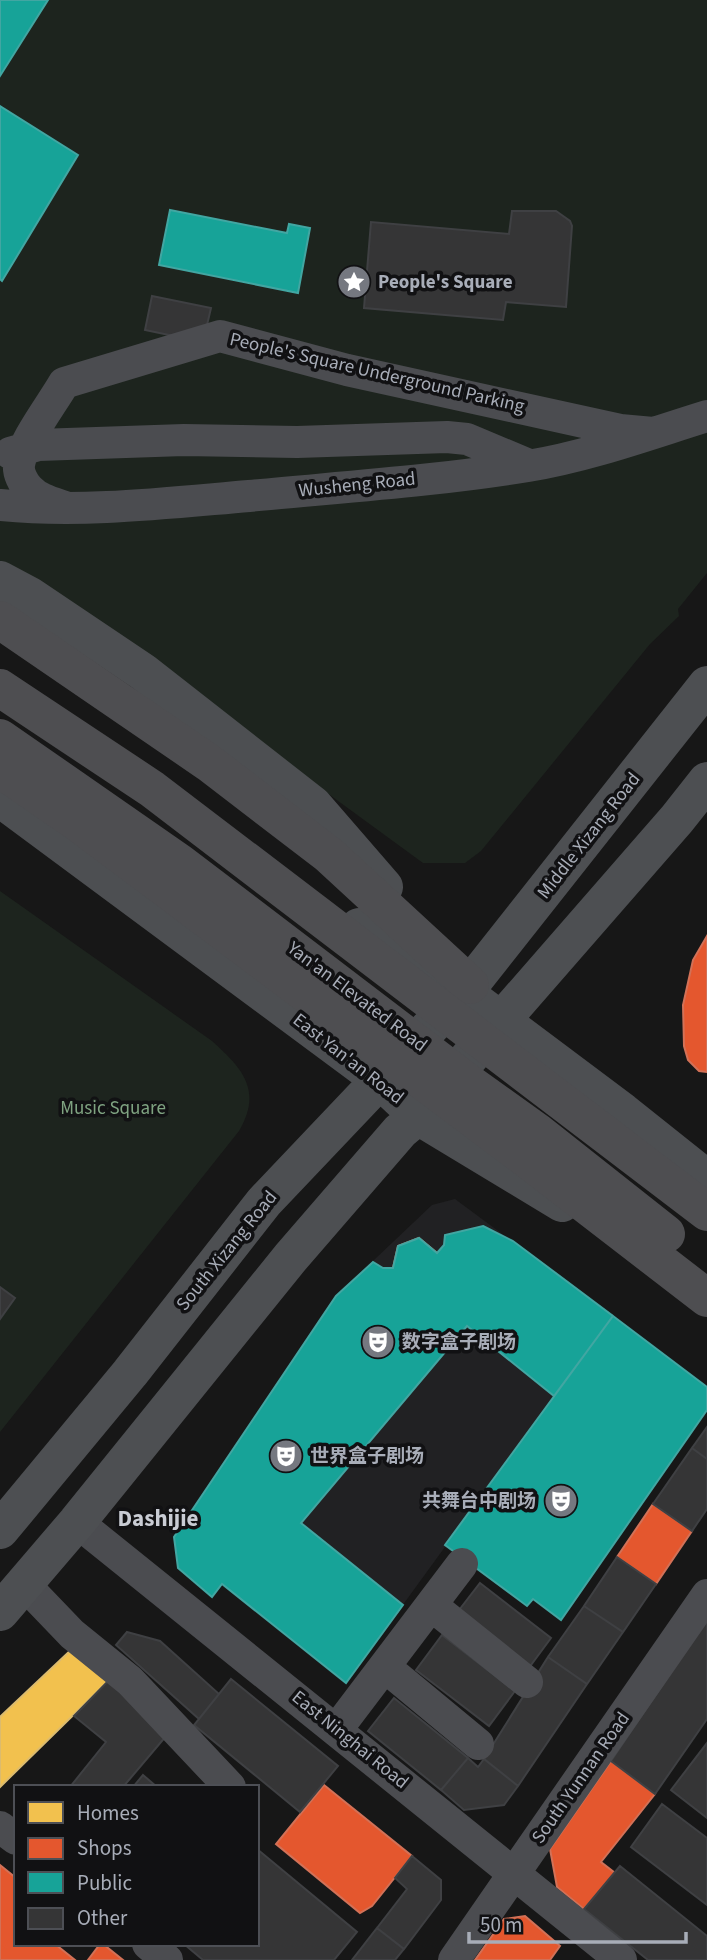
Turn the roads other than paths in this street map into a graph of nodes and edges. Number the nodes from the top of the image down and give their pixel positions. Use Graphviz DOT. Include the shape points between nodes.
graph roads {
  1 [pos="707,415"];
  2 [pos="653,433"];
  3 [pos="12,453"];
  4 [pos="530,466"];
  5 [pos="0,505"];
  6 [pos="68,508"];
  7 [pos="0,580"];
  8 [pos="10,626"];
  9 [pos="0,674"];
  10 [pos="707,685"];
  11 [pos="0,688"];
  12 [pos="0,738"];
  13 [pos="0,769"];
  14 [pos="707,781"];
  15 [pos="0,798"];
  16 [pos="466,988"];
  17 [pos="500,1021"];
  18 [pos="379,1079"];
  19 [pos="418,1115"];
  20 [pos="707,1179"];
  21 [pos="707,1212"];
  22 [pos="707,1267"];
  23 [pos="707,1298"];
  24 [pos="707,1305"];
  25 [pos="77,1522"];
  26 [pos="0,1530"];
  27 [pos="462,1564"];
  28 [pos="707,1595"];
  29 [pos="12,1598"];
  30 [pos="430,1605"];
  31 [pos="385,1667"];
  32 [pos="527,1682"];
  33 [pos="337,1730"];
  34 [pos="478,1744"];
  35 [pos="228,1785"];
  36 [pos="514,1873"];
  37 [pos="150,1946"];
  38 [pos="167,1960"];
  39 [pos="454,1960"];
  40 [pos="621,1960"];
  1 -- 2 [label="street, Wusheng Road"];
  2 -- 3 [label="street, People's Square Underground Parking" via="620,430 347,370 220,336 64,383"];
  2 -- 4 [label="street, Wusheng Road"];
  3 -- 4 [label="street" via="38,445 447,437 467,439"];
  3 -- 6 [label="street" via="28,489"];
  4 -- 6 [label="street, Wusheng Road" via="315,490"];
  5 -- 6 [label="street, Wusheng Road"];
  7 -- 16 [label="main road" via="143,672 313,806"];
  8 -- 16 [label="highway" via="209,763 328,855"];
  9 -- 16 [label="main road" via="382,943"];
  10 -- 16 [label="main road, Middle Xizang Road"];
  11 -- 21 [label="highway, bridge" via="152,789"];
  12 -- 22 [label="highway, Yan'an Elevated Road, bridge" via="180,863 537,1132"];
  13 -- 23 [label="highway, bridge" via="110,846"];
  14 -- 17 [label="main road"];
  15 -- 18 [label="main road, East Yan'an Road"];
  16 -- 17 [label="main road"];
  16 -- 18 [label="main road, South Xizang Road"];
  17 -- 19 [label="main road"];
  17 -- 20 [label="main road"];
  18 -- 19 [label="main road, East Yan'an Road"];
  18 -- 26 [label="main road, South Xizang Road" via="264,1202"];
  19 -- 24 [label="main road, East Yan'an Road" via="609,1232"];
  19 -- 25 [label="main road" via="291,1257"];
  25 -- 29 [label="main road"];
  25 -- 33 [label="street, East Ninghai Road"];
  27 -- 30 [label="street"];
  28 -- 36 [label="street, South Yunnan Road"];
  29 -- 35 [label="street" via="72,1634 130,1681"];
  30 -- 31 [label="street"];
  30 -- 32 [label="street"];
  31 -- 33 [label="street"];
  31 -- 34 [label="street"];
  33 -- 36 [label="street, East Ninghai Road"];
  36 -- 39 [label="street, South Yunnan Road"];
  36 -- 40 [label="street, East Ninghai Road"];
  37 -- 38 [label="street"];
}
